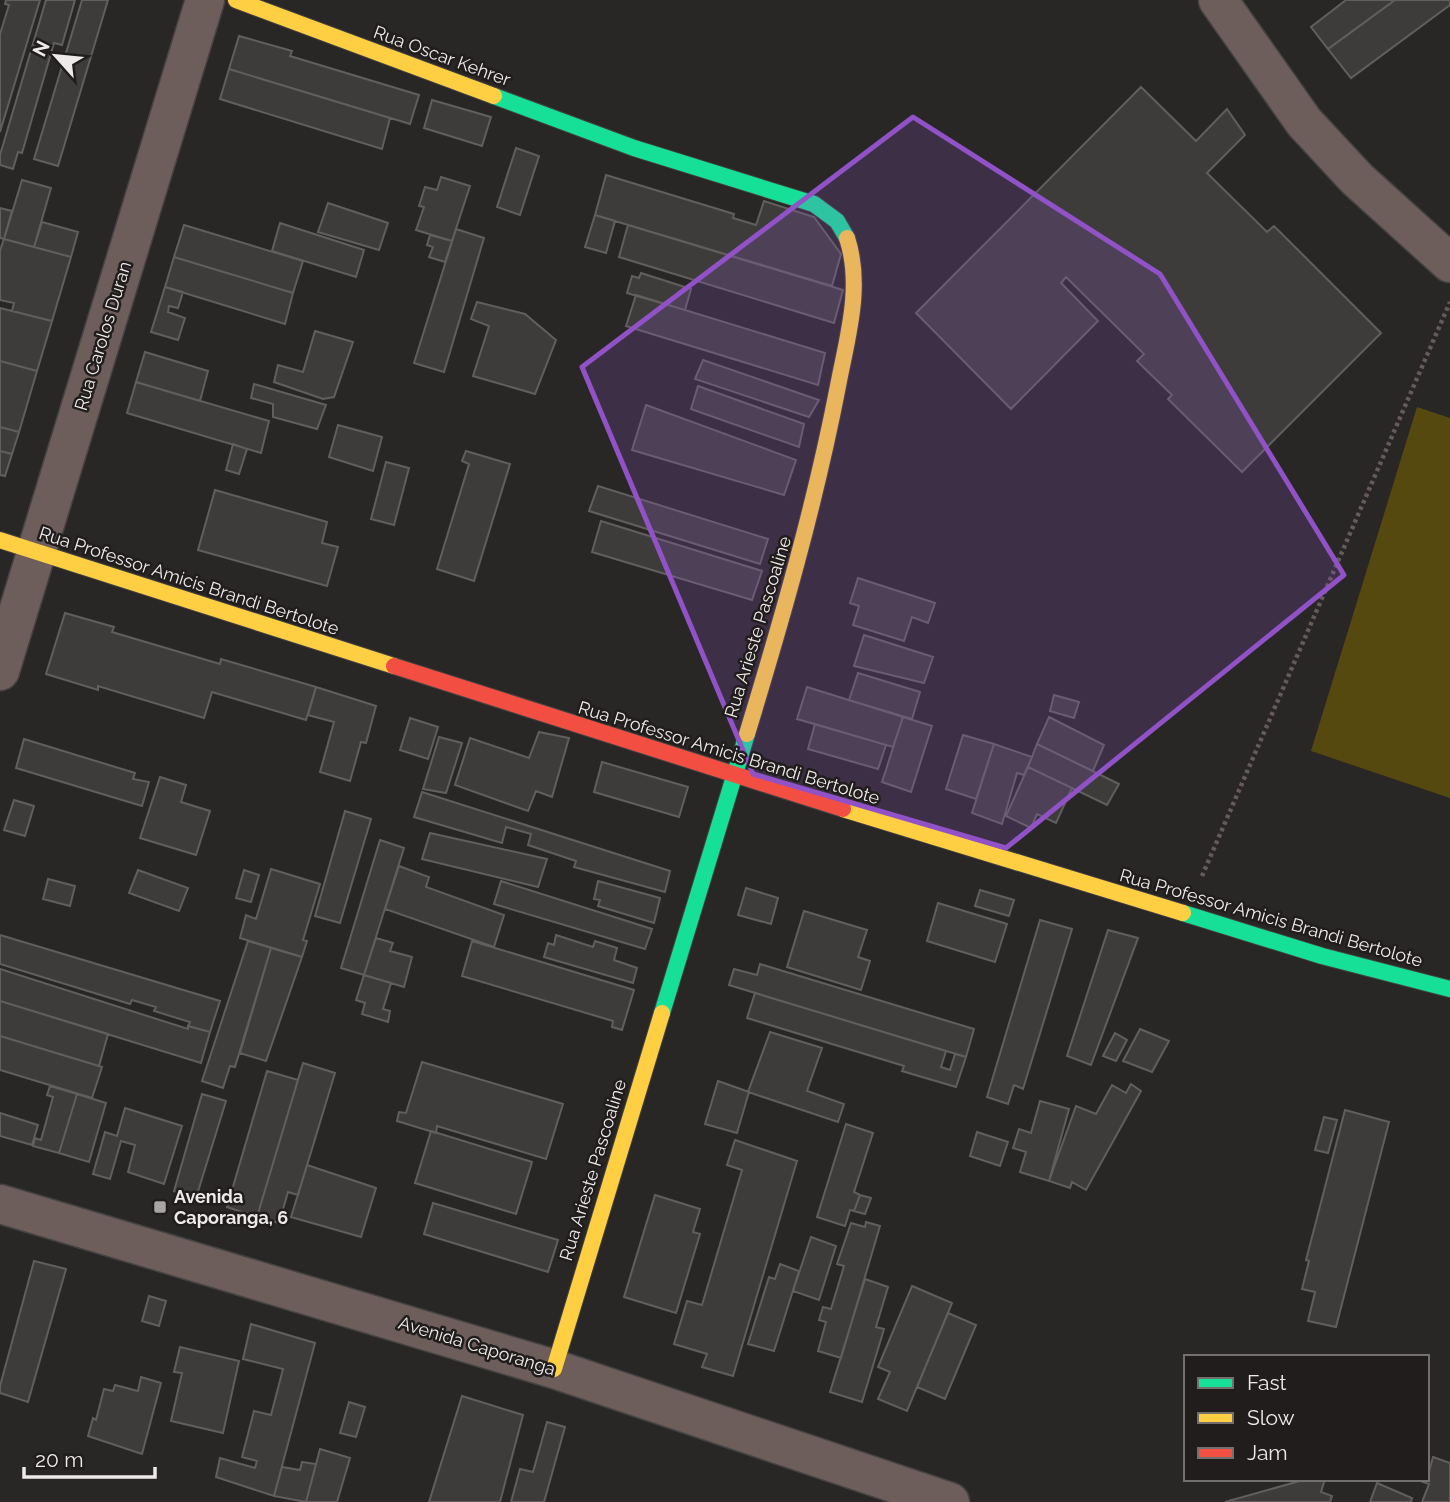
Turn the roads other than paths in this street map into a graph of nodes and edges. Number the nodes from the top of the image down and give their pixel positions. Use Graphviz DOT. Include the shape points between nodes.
graph roads {
  1 [pos="205,0"];
  2 [pos="236,0"];
  3 [pos="1218,0"];
  4 [pos="634,148"];
  5 [pos="1450,263"];
  6 [pos="0,540"];
  7 [pos="38,552"];
  8 [pos="0,671"];
  9 [pos="732,775"];
  10 [pos="1450,989"];
  11 [pos="0,1204"];
  12 [pos="554,1369"];
  13 [pos="950,1502"];
  1 -- 7 [label="street, Rua Carolos Duran"];
  2 -- 4 [label="street, Rua Oscar Kehrer"];
  3 -- 5 [label="street" via="1304,122"];
  4 -- 9 [label="street, Rua Arieste Pascoaline" via="814,204 838,218 850,246 850,323 824,459 797,569"];
  6 -- 7 [label="street, Rua Professor Amicis Brandi Bertolote"];
  7 -- 8 [label="street, Rua Carolos Duran"];
  7 -- 9 [label="street, Rua Professor Amicis Brandi Bertolote"];
  9 -- 10 [label="street, Rua Professor Amicis Brandi Bertolote" via="1322,956"];
  9 -- 12 [label="street, Rua Arieste Pascoaline"];
  11 -- 12 [label="street, Avenida Caporanga"];
  12 -- 13 [label="street, Avenida Caporanga"];
}
